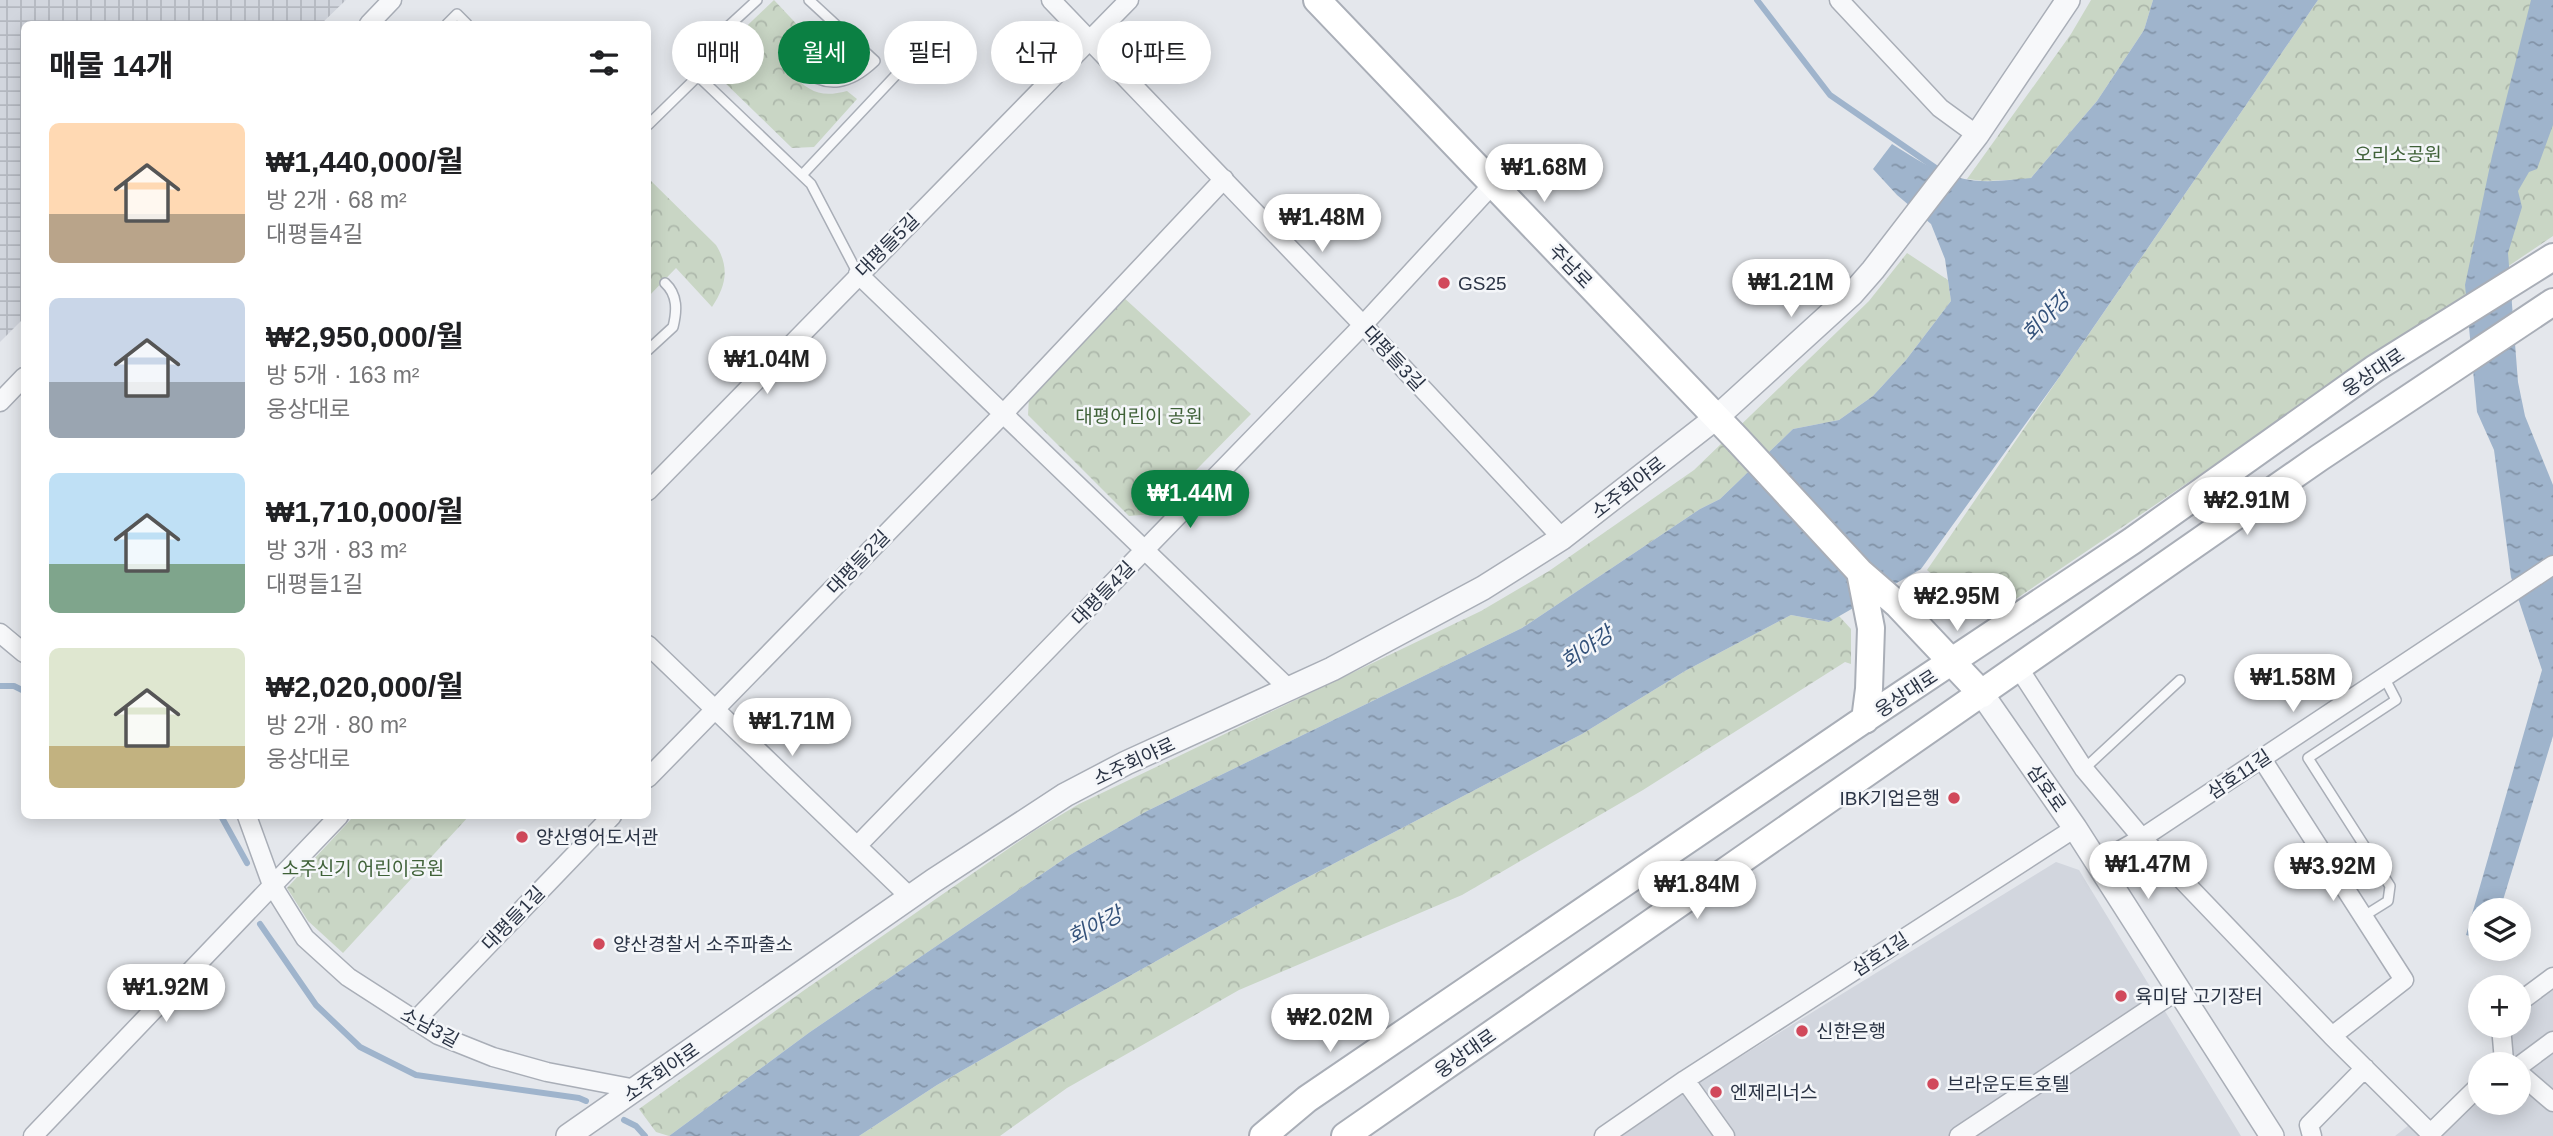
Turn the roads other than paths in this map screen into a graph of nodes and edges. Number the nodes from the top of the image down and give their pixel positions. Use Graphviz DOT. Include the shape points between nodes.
graph roads {
  1 [pos="392,0"];
  2 [pos="757,0"];
  3 [pos="809,0"];
  4 [pos="1051,0"];
  5 [pos="1129,0"];
  6 [pos="1317,0"];
  7 [pos="1839,0"];
  8 [pos="2068,0"];
  9 [pos="372,21"];
  10 [pos="450,21"];
  11 [pos="464,21"];
  12 [pos="734,21"];
  13 [pos="832,21"];
  14 [pos="1089,41"];
  15 [pos="690,84"];
  16 [pos="706,84"];
  17 [pos="888,84"];
  18 [pos="651,122"];
  19 [pos="1974,139"];
  20 [pos="802,175"];
  21 [pos="1224,179"];
  22 [pos="1492,185"];
  23 [pos="2553,257"];
  24 [pos="858,274"];
  25 [pos="665,283"];
  26 [pos="2553,302"];
  27 [pos="1363,325"];
  28 [pos="651,347"];
  29 [pos="21,380"];
  30 [pos="0,402"];
  31 [pos="1003,414"];
  32 [pos="1717,417"];
  33 [pos="651,488"];
  34 [pos="1562,538"];
  35 [pos="1145,550"];
  36 [pos="2553,565"];
  37 [pos="1860,572"];
  38 [pos="0,633"];
  39 [pos="651,648"];
  40 [pos="21,650"];
  41 [pos="1952,662"];
  42 [pos="2018,667"];
  43 [pos="2384,677"];
  44 [pos="2180,680"];
  45 [pos="1289,689"];
  46 [pos="1982,694"];
  47 [pos="713,710"];
  48 [pos="1865,720"];
  49 [pos="2262,759"];
  50 [pos="2084,769"];
  51 [pos="651,775"];
  52 [pos="248,819"];
  53 [pos="336,819"];
  54 [pos="609,819"];
  55 [pos="2075,828"];
  56 [pos="2142,838"];
  57 [pos="858,846"];
  58 [pos="2098,863"];
  59 [pos="272,885"];
  60 [pos="910,897"];
  61 [pos="2364,916"];
  62 [pos="2553,977"];
  63 [pos="2178,990"];
  64 [pos="2531,993"];
  65 [pos="415,1021"];
  66 [pos="2332,1036"];
  67 [pos="2553,1041"];
  68 [pos="2531,1054"];
  69 [pos="2365,1068"];
  70 [pos="1685,1080"];
  71 [pos="2531,1084"];
  72 [pos="636,1089"];
  73 [pos="2468,1098"];
  74 [pos="2553,1102"];
  75 [pos="2432,1135"];
  76 [pos="33,1136"];
  77 [pos="568,1136"];
  78 [pos="1263,1136"];
  79 [pos="1345,1136"];
  80 [pos="1604,1136"];
  81 [pos="1725,1136"];
  82 [pos="1959,1136"];
  83 [pos="2272,1136"];
  84 [pos="2312,1136"];
  1 -- 9 [label="street"];
  2 -- 12 [label="lane"];
  3 -- 13 [label="lane"];
  4 -- 14 [label="street, 대평들3길"];
  5 -- 14 [label="street, 대평들5길"];
  6 -- 22 [label="main road, 주남로"];
  7 -- 19 [label="street"];
  8 -- 19 [label="street, 소주회야로"];
  10 -- 11 [label="lane" via="457,14"];
  14 -- 21 [label="street, 대평들3길"];
  14 -- 24 [label="street, 대평들5길"];
  15 -- 18 [label="lane"];
  16 -- 20 [label="lane"];
  17 -- 20 [label="lane"];
  19 -- 32 [label="street, 소주회야로" via="1852,294"];
  20 -- 24 [label="lane"];
  21 -- 27 [label="street, 대평들3길"];
  21 -- 31 [label="street"];
  22 -- 27 [label="street, 대평들4길"];
  22 -- 32 [label="main road, 주남로"];
  23 -- 41 [label="main road, 웅상대로" via="2374,369"];
  24 -- 31 [label="street"];
  24 -- 33 [label="street, 대평들5길"];
  25 -- 28 [label="lane" via="676,302 673,327"];
  26 -- 42 [label="main road, 웅상대로"];
  27 -- 34 [label="street, 대평들3길"];
  27 -- 35 [label="street, 대평들4길"];
  29 -- 30 [label="street"];
  31 -- 35 [label="street"];
  31 -- 47 [label="street, 대평들2길"];
  32 -- 34 [label="street, 소주회야로"];
  32 -- 37 [label="main road, 주남로"];
  34 -- 45 [label="street, 소주회야로" via="1483,588"];
  35 -- 45 [label="street"];
  35 -- 57 [label="street, 대평들4길"];
  36 -- 43 [label="street, 삼호11길"];
  37 -- 41 [label="main road, 주남로" via="1898,604"];
  37 -- 48 [label="main road" via="1871,628"];
  38 -- 40 [label="street"];
  39 -- 47 [label="street"];
  41 -- 46 [label="main road, 주남로"];
  41 -- 48 [label="main road, 웅상대로"];
  42 -- 46 [label="main road, 웅상대로"];
  42 -- 50 [label="street"];
  43 -- 49 [label="street, 삼호11길"];
  43 -- 61 [label="lane" via="2396,700 2308,758 2390,886 2388,901"];
  44 -- 50 [label="lane"];
  45 -- 60 [label="street, 소주회야로" via="1065,794"];
  46 -- 55 [label="street, 삼호로"];
  46 -- 79 [label="main road, 웅상대로"];
  47 -- 51 [label="street"];
  47 -- 57 [label="street"];
  48 -- 78 [label="main road, 웅상대로" via="1318,1091"];
  49 -- 56 [label="street, 삼호11길"];
  49 -- 61 [label="street"];
  50 -- 56 [label="street"];
  52 -- 59 [label="street, 소남3길"];
  53 -- 59 [label="street"];
  54 -- 65 [label="street, 대평들1길"];
  55 -- 58 [label="street, 삼호로"];
  55 -- 70 [label="street, 삼호1길"];
  56 -- 58 [label="street, 삼호11길"];
  56 -- 66 [label="street"];
  57 -- 60 [label="street"];
  58 -- 63 [label="street, 삼호로"];
  59 -- 65 [label="street, 소남3길" via="305,938 348,976"];
  59 -- 76 [label="street"];
  60 -- 72 [label="street, 소주회야로"];
  61 -- 66 [label="street" via="2404,980"];
  62 -- 64 [label="street"];
  63 -- 82 [label="street"];
  63 -- 83 [label="street, 삼호로"];
  65 -- 72 [label="street, 소남3길" via="493,1057"];
  66 -- 69 [label="street"];
  67 -- 68 [label="street"];
  69 -- 75 [label="street"];
  69 -- 84 [label="street" via="2309,1125"];
  70 -- 80 [label="street, 삼호1길"];
  70 -- 81 [label="street"];
  71 -- 74 [label="street"];
  72 -- 77 [label="street, 소주회야로"];
  73 -- 75 [label="street"];
}
